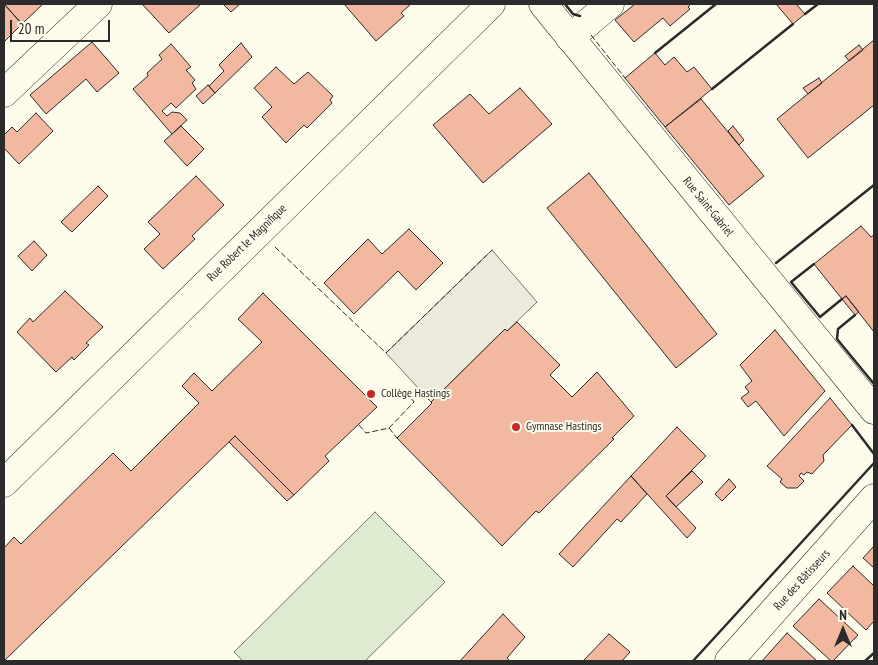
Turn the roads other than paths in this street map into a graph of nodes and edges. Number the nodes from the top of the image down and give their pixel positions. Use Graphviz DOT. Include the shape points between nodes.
graph roads {
  1 [pos="98,4"];
  2 [pos="491,4"];
  3 [pos="542,4"];
  4 [pos="610,4"];
  5 [pos="570,38"];
  6 [pos="4,93"];
  7 [pos="874,410"];
  8 [pos="4,482"];
  9 [pos="874,498"];
  10 [pos="729,661"];
  1 -- 6 [label="street"];
  2 -- 8 [label="street, Rue Robert le Magnifique"];
  3 -- 5 [label="street, Rue Saint-Gabriel"];
  4 -- 5 [label="street"];
  5 -- 7 [label="street, Rue Saint-Gabriel"];
  9 -- 10 [label="street, Rue des Bâtisseurs"];
}
